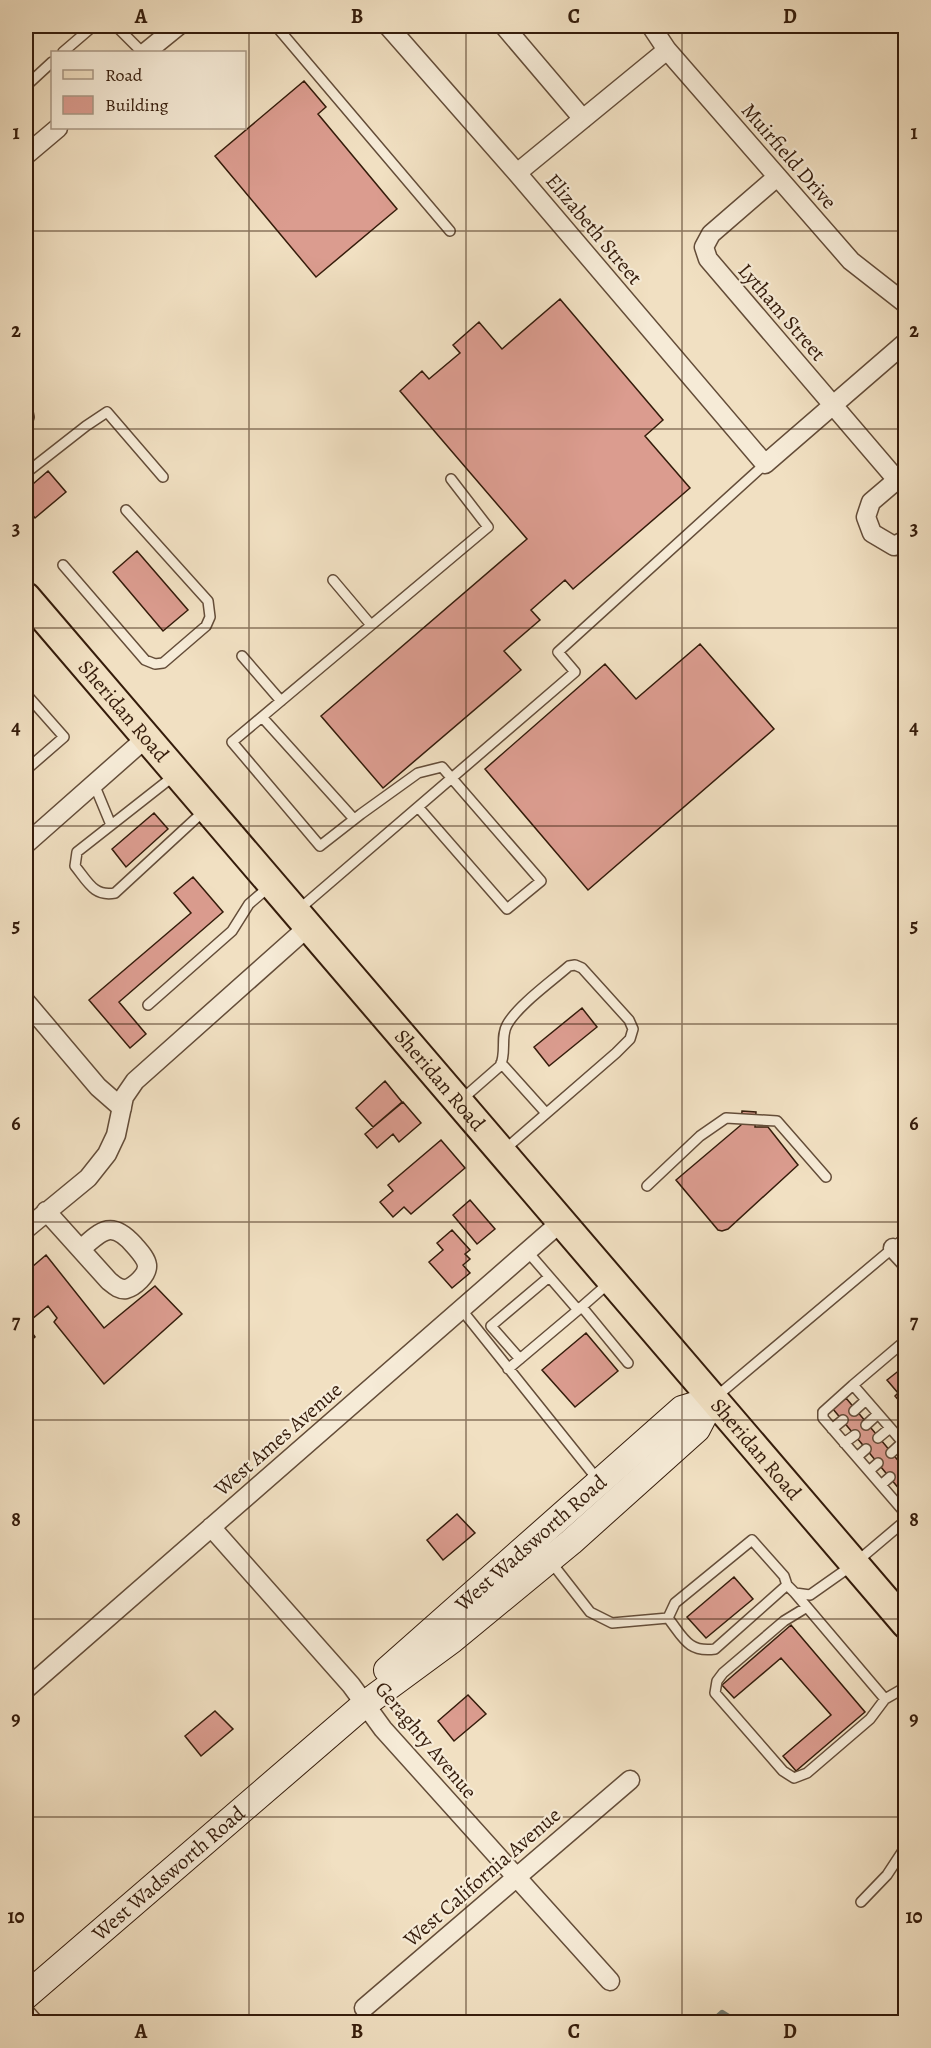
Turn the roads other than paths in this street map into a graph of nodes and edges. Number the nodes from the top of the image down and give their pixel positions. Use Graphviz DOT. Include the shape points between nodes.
graph roads {
  1 [pos="100,26"];
  2 [pos="109,26"];
  3 [pos="178,26"];
  4 [pos="276,26"];
  5 [pos="387,26"];
  6 [pos="504,26"];
  7 [pos="651,26"];
  8 [pos="667,50"];
  9 [pos="64,51"];
  10 [pos="143,51"];
  11 [pos="145,51"];
  12 [pos="51,63"];
  13 [pos="26,86"];
  14 [pos="583,119"];
  15 [pos="57,129"];
  16 [pos="26,155"];
  17 [pos="517,173"];
  18 [pos="777,177"];
  19 [pos="450,231"];
  20 [pos="906,304"];
  21 [pos="906,342"];
  22 [pos="26,403"];
  23 [pos="832,405"];
  24 [pos="26,426"];
  25 [pos="765,464"];
  26 [pos="26,473"];
  27 [pos="901,476"];
  28 [pos="164,477"];
  29 [pos="451,479"];
  30 [pos="126,510"];
  31 [pos="906,540"];
  32 [pos="63,565"];
  33 [pos="333,580"];
  34 [pos="26,597"];
  35 [pos="371,625"];
  36 [pos="242,656"];
  37 [pos="26,695"];
  38 [pos="281,701"];
  39 [pos="262,717"];
  40 [pos="146,738"];
  41 [pos="26,770"];
  42 [pos="177,774"];
  43 [pos="452,777"];
  44 [pos="94,784"];
  45 [pos="418,807"];
  46 [pos="206,808"];
  47 [pos="354,819"];
  48 [pos="111,825"];
  49 [pos="26,844"];
  50 [pos="272,884"];
  51 [pos="302,920"];
  52 [pos="26,1002"];
  53 [pos="148,1005"];
  54 [pos="501,1063"];
  55 [pos="459,1103"];
  56 [pos="122,1108"];
  57 [pos="546,1113"];
  58 [pos="501,1153"];
  59 [pos="826,1177"];
  60 [pos="647,1186"];
  61 [pos="46,1211"];
  62 [pos="561,1222"];
  63 [pos="26,1229"];
  64 [pos="899,1242"];
  65 [pos="81,1250"];
  66 [pos="527,1251"];
  67 [pos="906,1262"];
  68 [pos="549,1277"];
  69 [pos="611,1281"];
  70 [pos="580,1308"];
  71 [pos="460,1309"];
  72 [pos="906,1340"];
  73 [pos="520,1359"];
  74 [pos="628,1363"];
  75 [pos="508,1369"];
  76 [pos="853,1385"];
  77 [pos="712,1400"];
  78 [pos="866,1400"];
  79 [pos="854,1411"];
  80 [pos="878,1414"];
  81 [pos="843,1420"];
  82 [pos="866,1425"];
  83 [pos="890,1428"];
  84 [pos="832,1429"];
  85 [pos="855,1435"];
  86 [pos="879,1438"];
  87 [pos="844,1443"];
  88 [pos="904,1444"];
  89 [pos="866,1449"];
  90 [pos="891,1453"];
  91 [pos="857,1457"];
  92 [pos="878,1463"];
  93 [pos="869,1472"];
  94 [pos="890,1477"];
  95 [pos="600,1482"];
  96 [pos="881,1485"];
  97 [pos="906,1514"];
  98 [pos="906,1520"];
  99 [pos="211,1527"];
  100 [pos="549,1560"];
  101 [pos="854,1563"];
  102 [pos="787,1585"];
  103 [pos="795,1593"];
  104 [pos="807,1608"];
  105 [pos="668,1618"];
  106 [pos="906,1624"];
  107 [pos="906,1687"];
  108 [pos="26,1689"];
  109 [pos="885,1699"];
  110 [pos="365,1704"];
  111 [pos="630,1780"];
  112 [pos="906,1846"];
  113 [pos="516,1878"];
  114 [pos="861,1902"];
  115 [pos="610,1981"];
  116 [pos="26,1996"];
  117 [pos="364,2008"];
  118 [pos="26,2014"];
  119 [pos="33,2022"];
  1 -- 9 [label="lane" via="91,28"];
  2 -- 10 [label="lane" via="118,28"];
  3 -- 11 [label="street"];
  4 -- 19 [label="lane"];
  5 -- 17 [label="street, Elizabeth Street"];
  6 -- 14 [label="street"];
  7 -- 8 [label="street, Muirfield Drive"];
  8 -- 14 [label="street"];
  8 -- 18 [label="street, Muirfield Drive"];
  12 -- 13 [label="lane"];
  14 -- 17 [label="street"];
  15 -- 16 [label="street"];
  17 -- 25 [label="street, Elizabeth Street"];
  18 -- 20 [label="street, Muirfield Drive" via="851,261"];
  18 -- 23 [label="street, Lytham Street" via="711,234 704,247 708,259"];
  21 -- 23 [label="street"];
  22 -- 24 [label="lane"];
  23 -- 25 [label="street"];
  23 -- 27 [label="street, Lytham Street"];
  25 -- 43 [label="lane" via="558,652 575,672"];
  26 -- 28 [label="lane" via="107,412"];
  27 -- 31 [label="street" via="871,502 866,517 872,533 886,542 894,546"];
  29 -- 35 [label="lane" via="488,527"];
  30 -- 32 [label="lane" via="208,601 210,617 206,626 163,663 145,660"];
  33 -- 35 [label="lane"];
  34 -- 40 [label="main road, Sheridan Road"];
  35 -- 38 [label="lane"];
  36 -- 38 [label="lane"];
  37 -- 41 [label="lane" via="64,737"];
  38 -- 39 [label="lane"];
  39 -- 47 [label="lane"];
  39 -- 47 [label="lane" via="232,742 320,846"];
  40 -- 42 [label="main road, Sheridan Road"];
  40 -- 44 [label="street"];
  42 -- 46 [label="main road, Sheridan Road"];
  42 -- 48 [label="lane"];
  43 -- 45 [label="lane"];
  43 -- 45 [label="lane" via="541,881 507,909"];
  43 -- 47 [label="lane" via="442,767 418,773"];
  44 -- 48 [label="lane"];
  44 -- 49 [label="street"];
  45 -- 51 [label="lane"];
  46 -- 48 [label="lane" via="115,893 105,895 93,889 75,866 77,852"];
  46 -- 50 [label="main road, Sheridan Road"];
  50 -- 51 [label="main road, Sheridan Road"];
  50 -- 53 [label="lane" via="249,904 231,931"];
  51 -- 55 [label="main road, Sheridan Road"];
  51 -- 56 [label="street" via="135,1080"];
  52 -- 56 [label="street" via="98,1087"];
  54 -- 55 [label="lane"];
  54 -- 57 [label="lane"];
  54 -- 57 [label="lane" via="506,1025 569,966 582,968 633,1029 630,1039 616,1053"];
  55 -- 58 [label="main road, Sheridan Road"];
  56 -- 61 [label="street" via="107,1154 88,1178"];
  57 -- 58 [label="lane"];
  58 -- 62 [label="main road, Sheridan Road"];
  59 -- 60 [label="lane" via="777,1121 726,1118 700,1136"];
  61 -- 63 [label="street"];
  61 -- 65 [label="street"];
  62 -- 66 [label="street, West Ames Avenue"];
  62 -- 69 [label="main road, Sheridan Road"];
  64 -- 67 [label="street"];
  64 -- 77 [label="lane, West Wadsworth Road"];
  66 -- 68 [label="lane"];
  66 -- 71 [label="street, West Ames Avenue"];
  68 -- 70 [label="lane"];
  68 -- 73 [label="lane" via="491,1326"];
  69 -- 70 [label="lane"];
  69 -- 77 [label="main road, Sheridan Road"];
  70 -- 73 [label="lane"];
  70 -- 74 [label="lane"];
  71 -- 75 [label="lane"];
  71 -- 99 [label="street, West Ames Avenue"];
  72 -- 76 [label="lane"];
  73 -- 75 [label="lane"];
  75 -- 95 [label="lane"];
  76 -- 78 [label="lane"];
  76 -- 84 [label="lane" via="823,1412"];
  77 -- 95 [label="main road, West Wadsworth Road" via="682,1409"];
  77 -- 100 [label="main road, West Wadsworth Road" via="697,1430"];
  77 -- 101 [label="main road, Sheridan Road"];
  78 -- 79 [label="lane"];
  78 -- 80 [label="lane"];
  80 -- 82 [label="lane"];
  80 -- 83 [label="lane"];
  81 -- 84 [label="lane"];
  83 -- 86 [label="lane"];
  83 -- 88 [label="lane"];
  84 -- 87 [label="lane"];
  85 -- 87 [label="lane"];
  87 -- 91 [label="lane"];
  88 -- 90 [label="lane"];
  89 -- 91 [label="lane"];
  91 -- 93 [label="lane"];
  92 -- 93 [label="lane"];
  93 -- 96 [label="lane"];
  94 -- 96 [label="lane"];
  95 -- 110 [label="main road, West Wadsworth Road" via="380,1675"];
  96 -- 97 [label="lane"];
  98 -- 101 [label="lane"];
  99 -- 108 [label="street, West Ames Avenue"];
  99 -- 110 [label="street, Geraghty Avenue"];
  100 -- 105 [label="lane" via="590,1612 612,1623"];
  100 -- 110 [label="main road, West Wadsworth Road" via="452,1640"];
  101 -- 103 [label="lane" via="810,1595"];
  101 -- 106 [label="main road, Sheridan Road"];
  102 -- 103 [label="lane"];
  102 -- 105 [label="lane" via="715,1649 701,1651 688,1643"];
  102 -- 105 [label="lane" via="784,1576 752,1540 675,1603"];
  103 -- 104 [label="lane"];
  104 -- 109 [label="lane"];
  104 -- 109 [label="lane" via="784,1621 723,1673 715,1693 783,1771 794,1778 807,1773 861,1727"];
  107 -- 109 [label="lane"];
  110 -- 113 [label="street, Geraghty Avenue"];
  110 -- 116 [label="main road, West Wadsworth Road"];
  111 -- 113 [label="street, West California Avenue"];
  112 -- 114 [label="lane" via="887,1875"];
  113 -- 115 [label="street, Geraghty Avenue"];
  113 -- 117 [label="street, West California Avenue"];
  118 -- 119 [label="street"];
}
